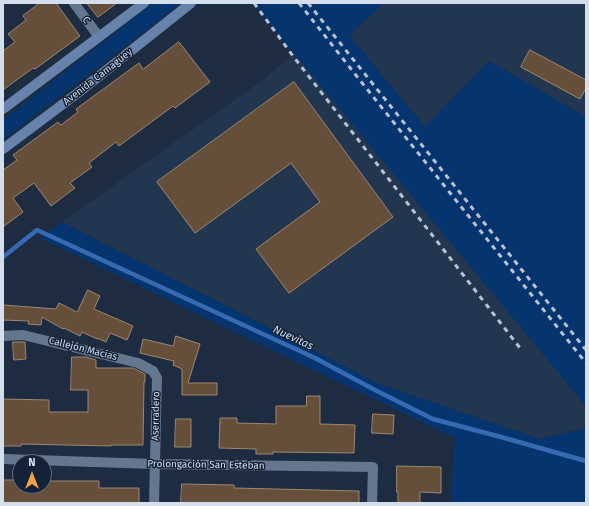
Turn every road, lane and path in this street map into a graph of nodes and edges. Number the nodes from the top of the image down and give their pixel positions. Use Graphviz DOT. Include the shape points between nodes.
graph roads {
  1 [pos="74,3"];
  2 [pos="144,3"];
  3 [pos="191,3"];
  4 [pos="99,37"];
  5 [pos="3,109"];
  6 [pos="3,149"];
  7 [pos="3,336"];
  8 [pos="156,378"];
  9 [pos="3,459"];
  10 [pos="155,464"];
  11 [pos="154,503"];
  12 [pos="372,503"];
  1 -- 4 [label="street, C"];
  2 -- 4 [label="main road"];
  3 -- 6 [label="main road, Avenida Camagüey"];
  4 -- 5 [label="main road"];
  7 -- 8 [label="street, Callejón Macías" via="23,335 138,363 153,371"];
  8 -- 10 [label="street, Aserradero"];
  9 -- 10 [label="street, Prolongación San Esteban"];
  10 -- 11 [label="street, Aserradero"];
  10 -- 12 [label="street, Prolongación San Esteban" via="373,467"];
}
